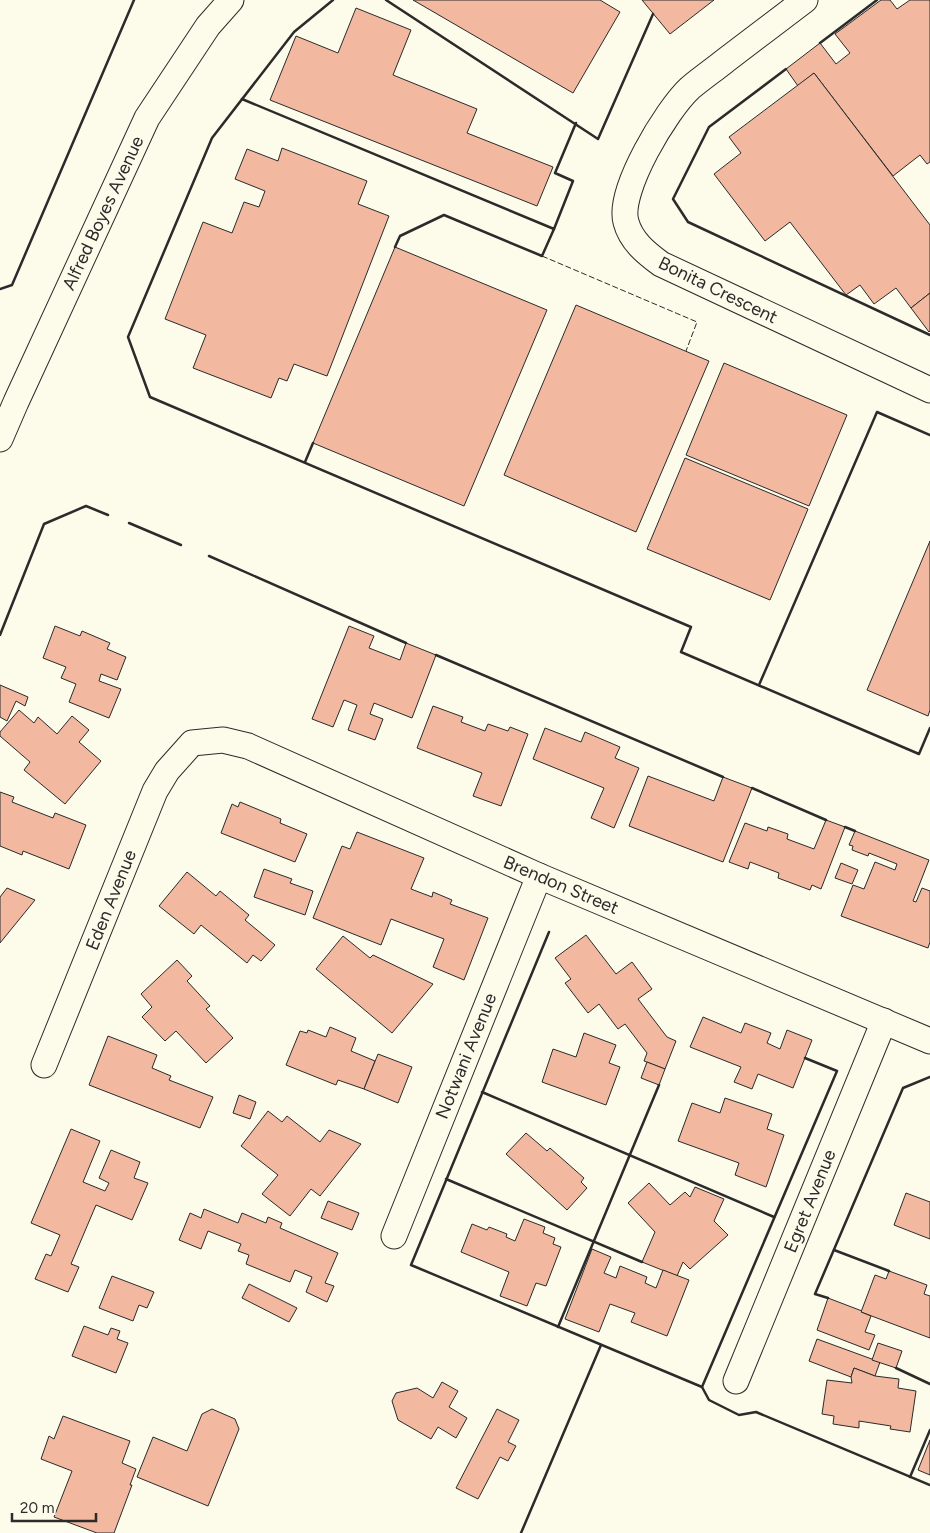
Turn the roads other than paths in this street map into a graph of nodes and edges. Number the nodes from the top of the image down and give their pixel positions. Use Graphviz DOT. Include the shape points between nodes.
graph roads {
  1 [pos="231,0"];
  2 [pos="805,0"];
  3 [pos="930,390"];
  4 [pos="8,399"];
  5 [pos="0,439"];
  6 [pos="192,743"];
  7 [pos="539,876"];
  8 [pos="884,1021"];
  9 [pos="930,1041"];
  10 [pos="44,1065"];
  11 [pos="394,1236"];
  12 [pos="736,1380"];
  1 -- 4 [label="street, Alfred Boyes Avenue" via="208,26 147,118"];
  2 -- 3 [label="street, Bonita Crescent" via="689,89 647,150 632,181 625,221 644,252 661,264"];
  4 -- 5 [label="street, Alfred Boyes Avenue"];
  6 -- 7 [label="street, Brendon Street" via="224,740 248,746"];
  6 -- 10 [label="street, Eden Avenue" via="167,771 156,792"];
  7 -- 8 [label="street, Brendon Street"];
  7 -- 11 [label="street, Notwani Avenue"];
  8 -- 9 [label="street, Brendon Street"];
  8 -- 12 [label="street, Egret Avenue"];
}
